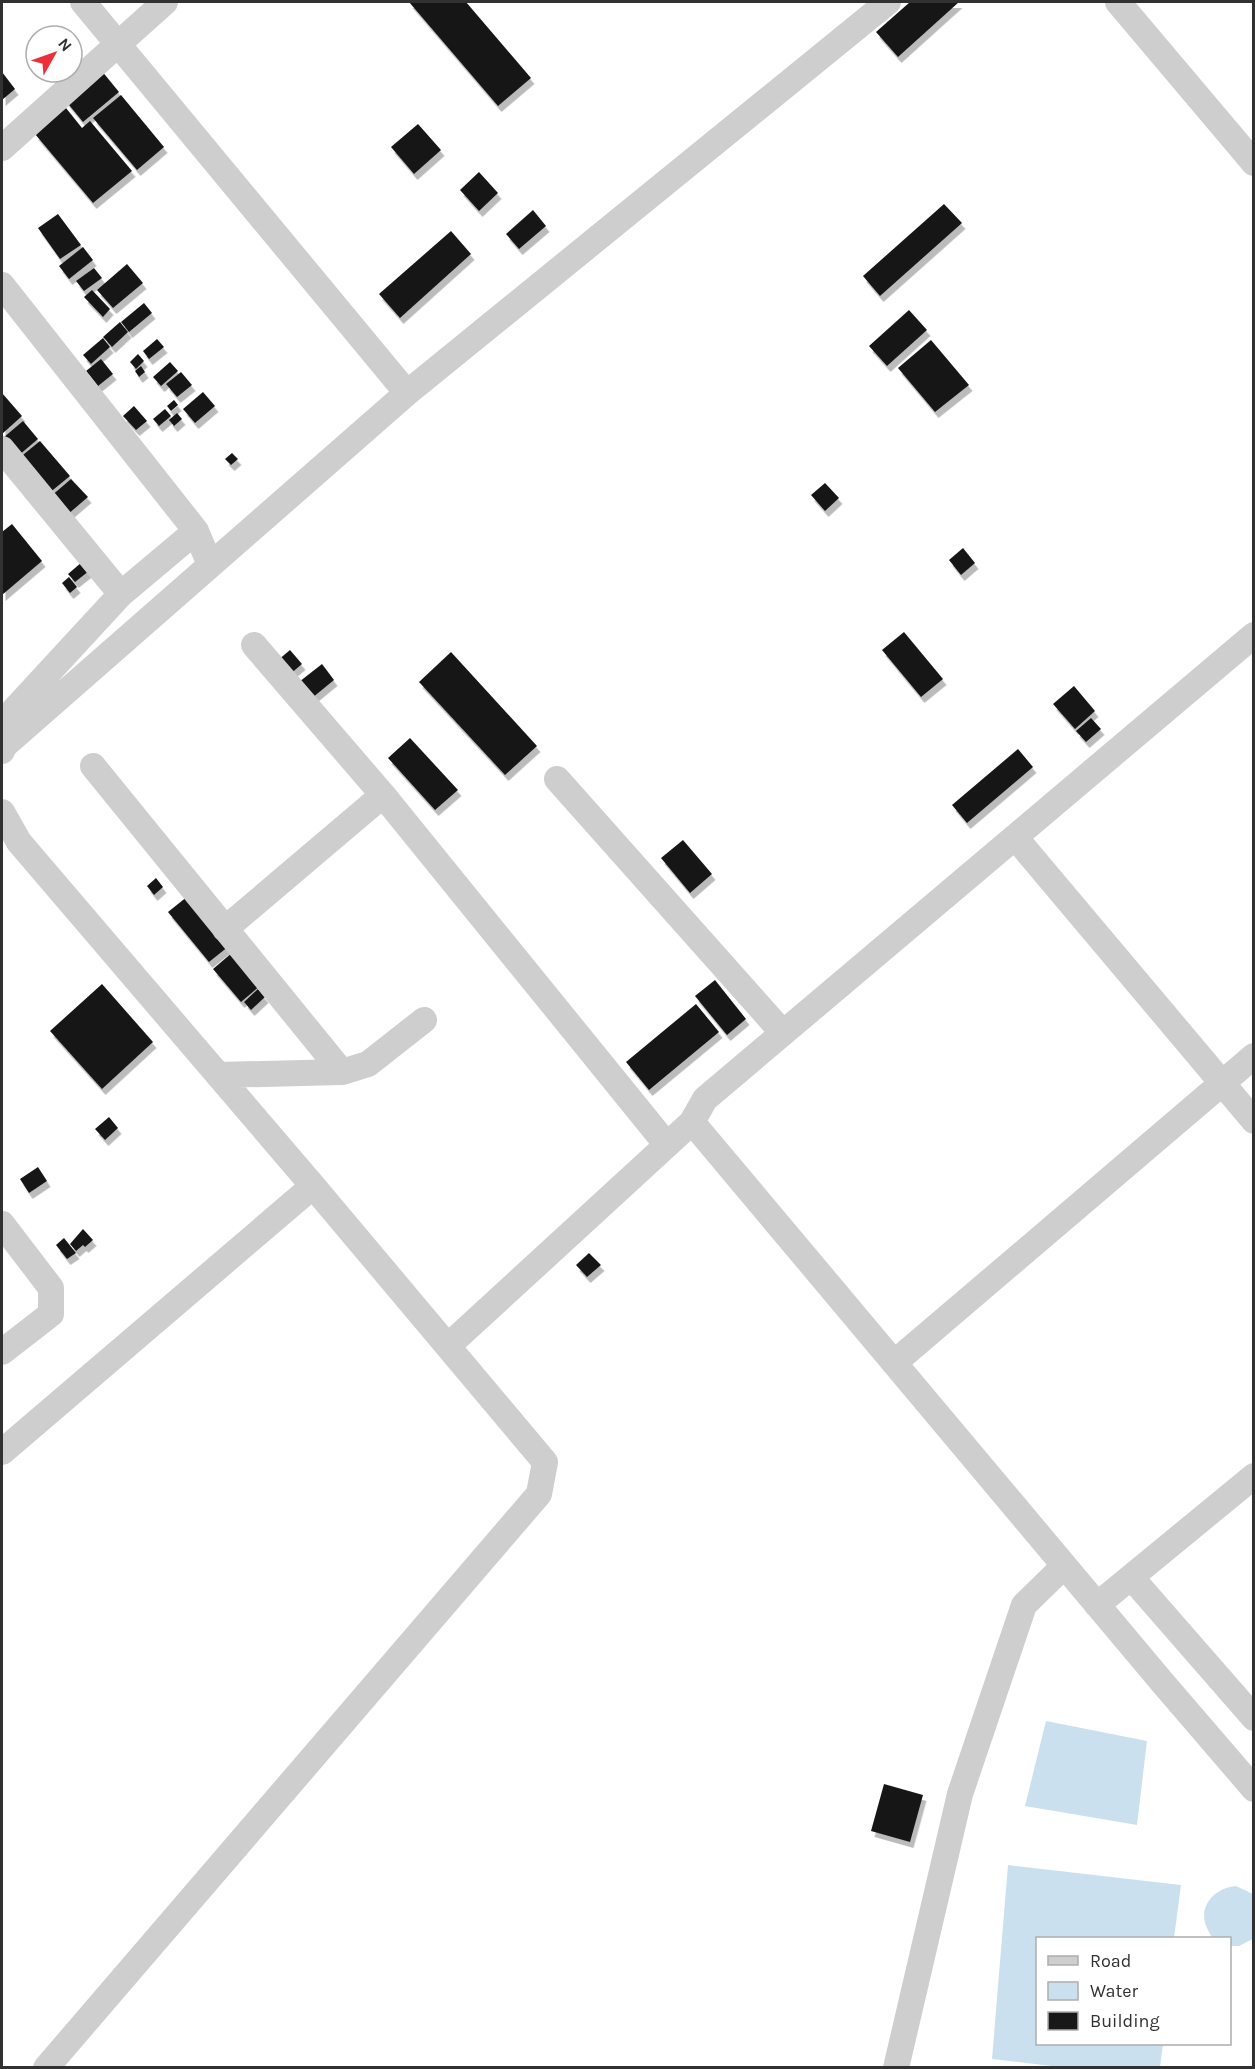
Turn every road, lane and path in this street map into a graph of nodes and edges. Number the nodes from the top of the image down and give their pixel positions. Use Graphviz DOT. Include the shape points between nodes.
graph roads {
  1 [pos="83,2"];
  2 [pos="165,2"];
  3 [pos="888,2"];
  4 [pos="1118,2"];
  5 [pos="117,43"];
  6 [pos="2,148"];
  7 [pos="1254,163"];
  8 [pos="2,285"];
  9 [pos="407,393"];
  10 [pos="2,449"];
  11 [pos="196,531"];
  12 [pos="210,565"];
  13 [pos="121,594"];
  14 [pos="1254,635"];
  15 [pos="254,645"];
  16 [pos="2,737"];
  17 [pos="93,766"];
  18 [pos="557,779"];
  19 [pos="383,795"];
  20 [pos="2,812"];
  21 [pos="1015,837"];
  22 [pos="225,929"];
  23 [pos="424,1020"];
  24 [pos="783,1033"];
  25 [pos="1254,1056"];
  26 [pos="342,1072"];
  27 [pos="218,1076"];
  28 [pos="1222,1083"];
  29 [pos="1254,1121"];
  30 [pos="692,1122"];
  31 [pos="667,1145"];
  32 [pos="313,1186"];
  33 [pos="2,1224"];
  34 [pos="448,1347"];
  35 [pos="2,1352"];
  36 [pos="894,1363"];
  37 [pos="2,1452"];
  38 [pos="1254,1476"];
  39 [pos="1064,1566"];
  40 [pos="1131,1576"];
  41 [pos="1097,1605"];
  42 [pos="1254,1718"];
  43 [pos="1254,1788"];
  44 [pos="46,2067"];
  45 [pos="896,2067"];
  1 -- 5 [label="lane"];
  2 -- 5 [label="lane"];
  3 -- 9 [label="lane"];
  4 -- 7 [label="lane"];
  5 -- 6 [label="lane"];
  5 -- 9 [label="lane"];
  8 -- 11 [label="lane"];
  9 -- 12 [label="lane"];
  10 -- 13 [label="lane"];
  11 -- 12 [label="lane"];
  11 -- 13 [label="lane"];
  12 -- 16 [label="lane"];
  13 -- 16 [label="lane"];
  14 -- 21 [label="lane"];
  15 -- 19 [label="lane"];
  17 -- 22 [label="lane"];
  18 -- 24 [label="lane"];
  19 -- 22 [label="lane"];
  19 -- 31 [label="lane"];
  20 -- 27 [label="lane" via="19,842"];
  21 -- 24 [label="lane"];
  21 -- 28 [label="lane"];
  22 -- 26 [label="lane"];
  23 -- 26 [label="lane" via="368,1064"];
  24 -- 30 [label="lane" via="705,1099"];
  25 -- 28 [label="lane"];
  26 -- 27 [label="lane"];
  27 -- 32 [label="lane"];
  28 -- 29 [label="lane"];
  28 -- 36 [label="lane"];
  30 -- 31 [label="lane"];
  30 -- 36 [label="lane"];
  31 -- 34 [label="lane"];
  32 -- 34 [label="lane"];
  32 -- 37 [label="lane"];
  33 -- 35 [label="lane" via="51,1288 51,1314"];
  34 -- 44 [label="lane" via="544,1462 539,1494"];
  36 -- 39 [label="lane"];
  38 -- 40 [label="lane"];
  39 -- 41 [label="lane"];
  39 -- 45 [label="lane" via="1024,1605 960,1794"];
  40 -- 41 [label="lane"];
  40 -- 42 [label="lane"];
  41 -- 43 [label="lane"];
}
